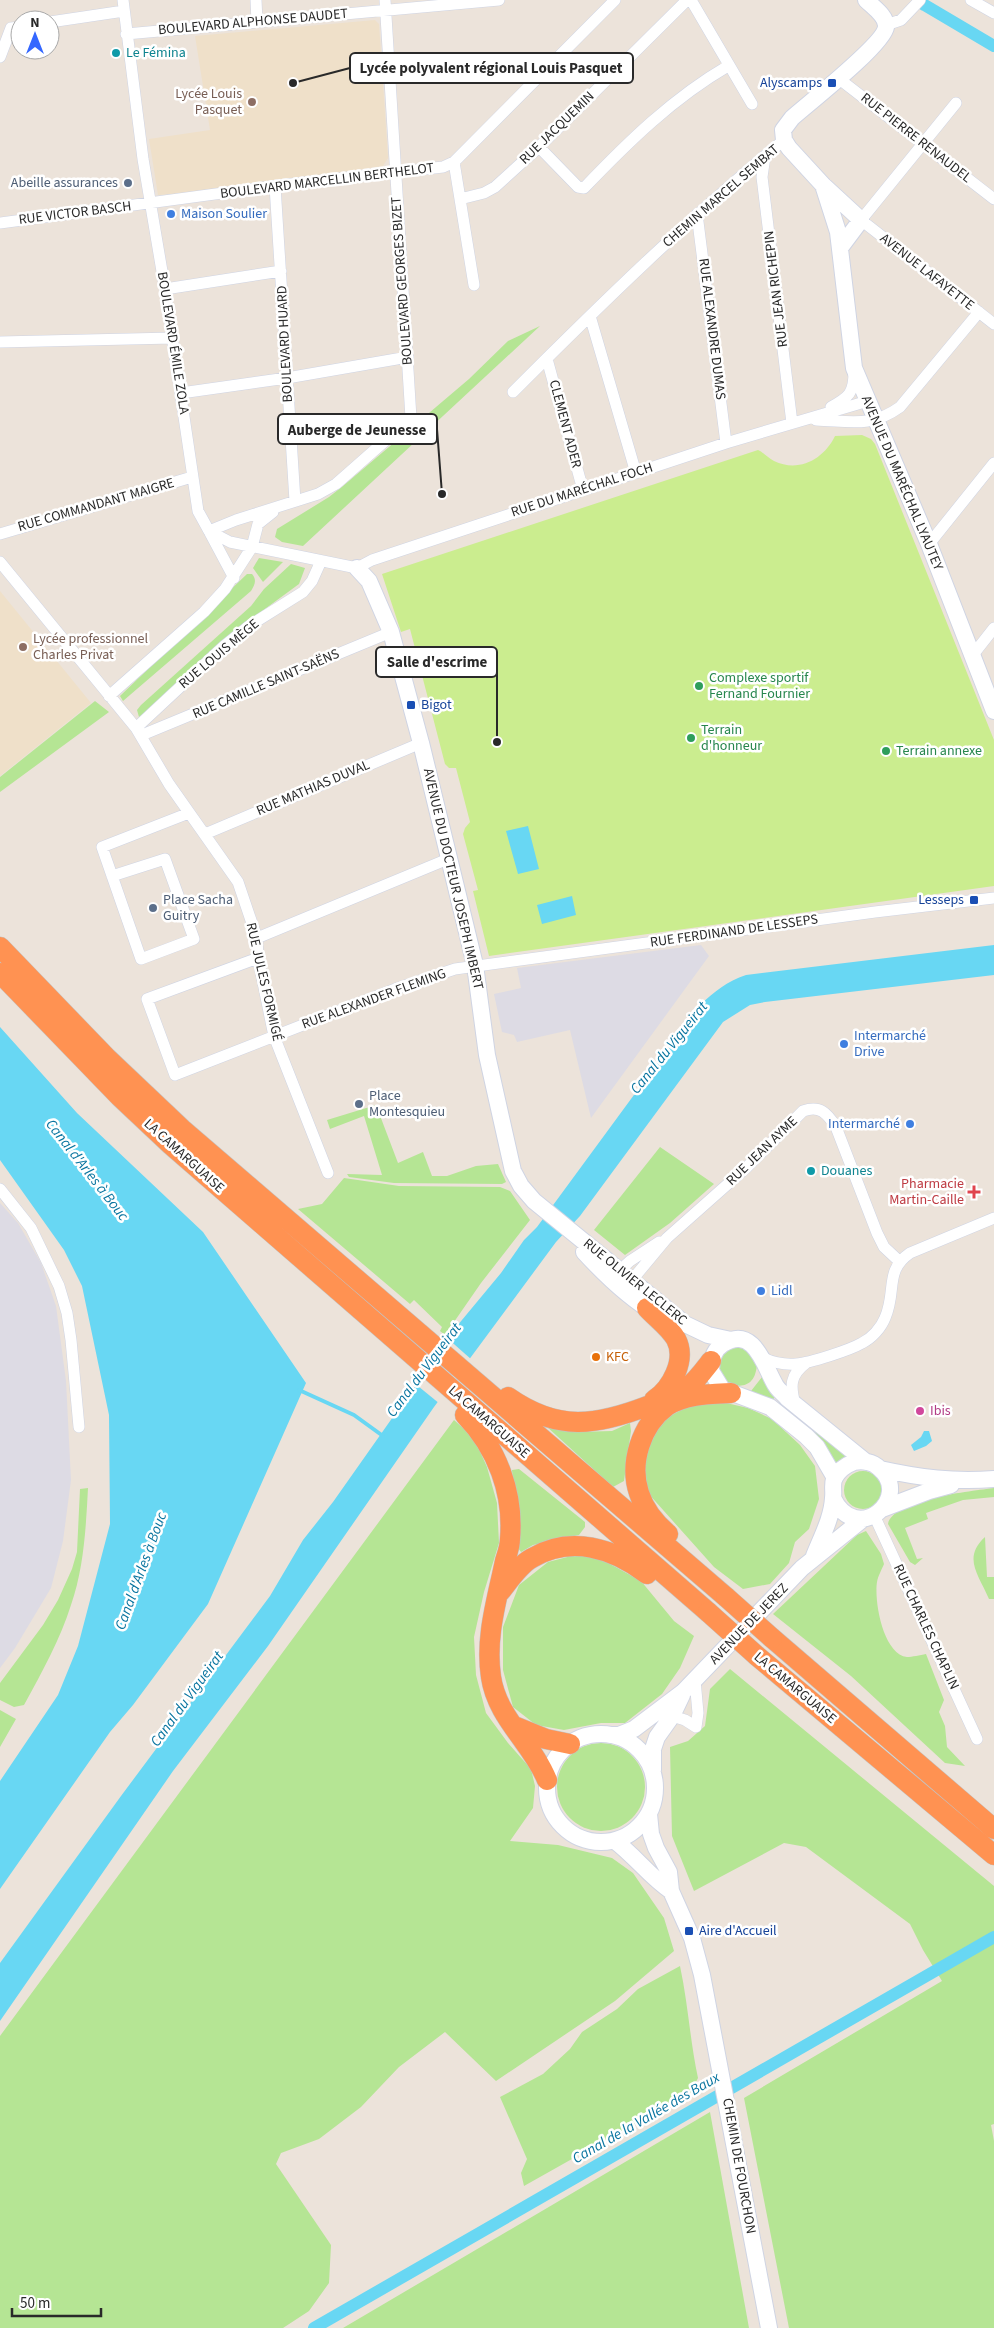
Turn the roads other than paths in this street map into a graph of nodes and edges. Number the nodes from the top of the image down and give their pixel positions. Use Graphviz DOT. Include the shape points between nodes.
graph roads {
  1 [pos="256,0"];
  2 [pos="499,0"];
  3 [pos="615,0"];
  4 [pos="689,0"];
  5 [pos="866,0"];
  6 [pos="920,0"];
  7 [pos="971,0"];
  8 [pos="385,5"];
  9 [pos="124,6"];
  10 [pos="994,13"];
  11 [pos="60,20"];
  12 [pos="258,22"];
  13 [pos="886,25"];
  14 [pos="126,34"];
  15 [pos="10,38"];
  16 [pos="0,56"];
  17 [pos="728,66"];
  18 [pos="838,78"];
  19 [pos="956,103"];
  20 [pos="752,104"];
  21 [pos="784,140"];
  22 [pos="924,143"];
  23 [pos="539,147"];
  24 [pos="765,156"];
  25 [pos="454,162"];
  26 [pos="397,172"];
  27 [pos="275,186"];
  28 [pos="823,186"];
  29 [pos="994,199"];
  30 [pos="460,200"];
  31 [pos="150,203"];
  32 [pos="697,214"];
  33 [pos="861,220"];
  34 [pos="0,223"];
  35 [pos="840,248"];
  36 [pos="281,271"];
  37 [pos="474,285"];
  38 [pos="165,289"];
  39 [pos="979,312"];
  40 [pos="590,316"];
  41 [pos="994,324"];
  42 [pos="172,338"];
  43 [pos="0,342"];
  44 [pos="408,357"];
  45 [pos="546,358"];
  46 [pos="854,368"];
  47 [pos="287,378"];
  48 [pos="512,392"];
  49 [pos="181,393"];
  50 [pos="871,410"];
  51 [pos="813,419"];
  52 [pos="792,423"];
  53 [pos="726,443"];
  54 [pos="994,463"];
  55 [pos="636,473"];
  56 [pos="192,477"];
  57 [pos="583,490"];
  58 [pos="295,501"];
  59 [pos="209,531"];
  60 [pos="0,534"];
  61 [pos="929,544"];
  62 [pos="252,548"];
  63 [pos="321,561"];
  64 [pos="0,562"];
  65 [pos="357,568"];
  66 [pos="234,578"];
  67 [pos="994,628"];
  68 [pos="391,632"];
  69 [pos="972,656"];
  70 [pos="112,699"];
  71 [pos="994,711"];
  72 [pos="139,732"];
  73 [pos="421,743"];
  74 [pos="190,813"];
  75 [pos="205,834"];
  76 [pos="448,859"];
  77 [pos="112,876"];
  78 [pos="994,898"];
  79 [pos="257,938"];
  80 [pos="0,946"];
  81 [pos="258,958"];
  82 [pos="475,965"];
  83 [pos="0,973"];
  84 [pos="274,1036"];
  85 [pos="328,1173"];
  86 [pos="0,1189"];
  87 [pos="994,1218"];
  88 [pos="575,1234"];
  89 [pos="899,1261"];
  90 [pos="626,1275"];
  91 [pos="647,1308"];
  92 [pos="731,1340"];
  93 [pos="763,1358"];
  94 [pos="712,1360"];
  95 [pos="806,1363"];
  96 [pos="466,1389"];
  97 [pos="731,1393"];
  98 [pos="795,1404"];
  99 [pos="642,1408"];
  100 [pos="79,1426"];
  101 [pos="873,1465"];
  102 [pos="835,1478"];
  103 [pos="994,1479"];
  104 [pos="963,1482"];
  105 [pos="833,1498"];
  106 [pos="873,1515"];
  107 [pos="814,1556"];
  108 [pos="499,1594"];
  109 [pos="726,1597"];
  110 [pos="708,1612"];
  111 [pos="695,1680"];
  112 [pos="683,1692"];
  113 [pos="672,1716"];
  114 [pos="514,1726"];
  115 [pos="610,1735"];
  116 [pos="977,1739"];
  117 [pos="570,1744"];
  118 [pos="653,1775"];
  119 [pos="547,1780"];
  120 [pos="649,1814"];
  121 [pos="994,1829"];
  122 [pos="615,1841"];
  123 [pos="994,1855"];
  124 [pos="671,1891"];
  125 [pos="768,2328"];
  1 -- 12 [label="street"];
  2 -- 8 [label="street, BOULEVARD ALPHONSE DAUDET"];
  3 -- 25 [label="street, BOULEVARD MARCELLIN BERTHELOT"];
  4 -- 17 [label="street"];
  4 -- 23 [label="street, RUE JACQUEMIN"];
  5 -- 13 [label="main road"];
  6 -- 13 [label="street" via="902,20"];
  7 -- 10 [label="street"];
  8 -- 12 [label="street, BOULEVARD ALPHONSE DAUDET"];
  8 -- 26 [label="street, BOULEVARD GEORGES BIZET"];
  9 -- 11 [label="street"];
  9 -- 14 [label="street, BOULEVARD ÉMILE ZOLA"];
  12 -- 14 [label="street, BOULEVARD ALPHONSE DAUDET"];
  13 -- 18 [label="main road, CHEMIN MARCEL SEMBAT" via="884,34 875,44"];
  14 -- 31 [label="street, BOULEVARD ÉMILE ZOLA"];
  15 -- 16 [label="street"];
  17 -- 20 [label="street"];
  17 -- 23 [label="street" via="700,83 646,125 584,188 578,188"];
  18 -- 21 [label="main road, CHEMIN MARCEL SEMBAT" via="786,124"];
  18 -- 22 [label="street, RUE PIERRE RENAUDEL"];
  19 -- 22 [label="street"];
  21 -- 24 [label="street, CHEMIN MARCEL SEMBAT"];
  21 -- 28 [label="main road"];
  22 -- 29 [label="street, RUE PIERRE RENAUDEL"];
  22 -- 33 [label="street"];
  23 -- 30 [label="street, RUE JACQUEMIN" via="490,191"];
  24 -- 32 [label="street, CHEMIN MARCEL SEMBAT"];
  24 -- 52 [label="street, RUE JEAN RICHEPIN" via="762,177"];
  25 -- 26 [label="street, BOULEVARD MARCELLIN BERTHELOT" via="439,168"];
  25 -- 30 [label="street"];
  26 -- 27 [label="street, BOULEVARD MARCELLIN BERTHELOT"];
  26 -- 44 [label="street, BOULEVARD GEORGES BIZET"];
  27 -- 31 [label="street, BOULEVARD MARCELLIN BERTHELOT"];
  27 -- 36 [label="street, BOULEVARD HUARD"];
  28 -- 33 [label="main road"];
  28 -- 35 [label="main road, AVENUE DU MARÉCHAL LYAUTEY" via="835,219"];
  30 -- 37 [label="street"];
  31 -- 34 [label="street, RUE VICTOR BASCH"];
  31 -- 38 [label="street, BOULEVARD ÉMILE ZOLA"];
  32 -- 40 [label="street, CHEMIN MARCEL SEMBAT"];
  32 -- 53 [label="street, RUE ALEXANDRE DUMAS"];
  33 -- 35 [label="main road"];
  33 -- 39 [label="street, AVENUE LAFAYETTE"];
  35 -- 46 [label="main road, AVENUE DU MARÉCHAL LYAUTEY"];
  36 -- 38 [label="street"];
  36 -- 47 [label="street, BOULEVARD HUARD"];
  38 -- 42 [label="street, BOULEVARD ÉMILE ZOLA"];
  39 -- 41 [label="street, AVENUE LAFAYETTE"];
  39 -- 50 [label="street" via="900,407 888,415"];
  40 -- 45 [label="street, CHEMIN MARCEL SEMBAT"];
  40 -- 55 [label="street"];
  42 -- 43 [label="street"];
  42 -- 49 [label="street, BOULEVARD ÉMILE ZOLA"];
  44 -- 47 [label="street"];
  44 -- 58 [label="street, BOULEVARD GEORGES BIZET" via="411,418 336,484 310,498"];
  45 -- 48 [label="street, CHEMIN MARCEL SEMBAT"];
  45 -- 57 [label="street, CLEMENT ADER"];
  46 -- 50 [label="main road, AVENUE DU MARÉCHAL LYAUTEY"];
  46 -- 51 [label="street, RUE DU MARÉCHAL FOCH" via="853,390 849,395"];
  47 -- 49 [label="street"];
  47 -- 58 [label="street, BOULEVARD HUARD"];
  49 -- 56 [label="street, BOULEVARD ÉMILE ZOLA"];
  50 -- 51 [label="street, RUE DU MARÉCHAL FOCH"];
  50 -- 51 [label="street, RUE DU MARÉCHAL FOCH" via="871,422"];
  50 -- 61 [label="main road, AVENUE DU MARÉCHAL LYAUTEY"];
  51 -- 52 [label="street, RUE DU MARÉCHAL FOCH"];
  52 -- 53 [label="street, RUE DU MARÉCHAL FOCH"];
  53 -- 55 [label="street, RUE DU MARÉCHAL FOCH"];
  54 -- 61 [label="street"];
  55 -- 57 [label="street, RUE DU MARÉCHAL FOCH"];
  56 -- 59 [label="street, BOULEVARD ÉMILE ZOLA" via="200,519"];
  56 -- 60 [label="street, RUE COMMANDANT MAIGRE"];
  57 -- 65 [label="street, RUE DU MARÉCHAL FOCH" via="372,560"];
  58 -- 59 [label="street, BOULEVARD GEORGES BIZET"];
  58 -- 62 [label="street, BOULEVARD GEORGES BIZET" via="261,520 254,532"];
  59 -- 62 [label="street" via="230,542"];
  59 -- 66 [label="street, BOULEVARD ÉMILE ZOLA"];
  61 -- 69 [label="main road, AVENUE DU MARÉCHAL LYAUTEY"];
  62 -- 63 [label="street"];
  62 -- 66 [label="street, BOULEVARD GEORGES BIZET"];
  63 -- 65 [label="street"];
  63 -- 72 [label="street, RUE LOUIS MÈGE" via="303,592 224,646"];
  64 -- 70 [label="street, RUE JULES FORMIGÉ"];
  65 -- 68 [label="main road, AVENUE DU DOCTEUR JOSEPH IMBERT" via="369,581"];
  66 -- 70 [label="street, BOULEVARD GEORGES BIZET" via="204,612"];
  67 -- 69 [label="street"];
  68 -- 72 [label="street, RUE CAMILLE SAINT-SAËNS"];
  68 -- 73 [label="main road, AVENUE DU DOCTEUR JOSEPH IMBERT"];
  69 -- 71 [label="main road, AVENUE DU MARÉCHAL LYAUTEY"];
  70 -- 72 [label="street, RUE JULES FORMIGÉ"];
  72 -- 74 [label="street, RUE JULES FORMIGÉ"];
  73 -- 75 [label="street, RUE MATHIAS DUVAL"];
  73 -- 76 [label="main road, AVENUE DU DOCTEUR JOSEPH IMBERT"];
  74 -- 75 [label="street, RUE JULES FORMIGÉ"];
  74 -- 77 [label="street" via="102,847"];
  75 -- 79 [label="street, RUE JULES FORMIGÉ" via="238,882"];
  76 -- 79 [label="street"];
  76 -- 82 [label="main road, AVENUE DU DOCTEUR JOSEPH IMBERT"];
  77 -- 77 [label="street" via="165,859 194,939 141,959"];
  78 -- 82 [label="street, RUE FERDINAND DE LESSEPS"];
  79 -- 81 [label="street, RUE JULES FORMIGÉ"];
  80 -- 96 [label="highway, LA CAMARGUAISE" via="41,992 154,1103 339,1265 432,1341"];
  81 -- 84 [label="street, RUE JULES FORMIGÉ"];
  81 -- 84 [label="street, RUE ALEXANDER FLEMING" via="147,999 175,1075"];
  82 -- 84 [label="street, RUE ALEXANDER FLEMING" via="395,989"];
  82 -- 88 [label="main road, AVENUE DU DOCTEUR JOSEPH IMBERT" via="487,1055 513,1171 521,1186 541,1207"];
  83 -- 96 [label="highway, LA CAMARGUAISE" via="171,1145 416,1363"];
  84 -- 85 [label="street, RUE JULES FORMIGÉ"];
  86 -- 100 [label="street" via="31,1228 68,1312"];
  87 -- 89 [label="street" via="910,1252"];
  88 -- 90 [label="main road, RUE OLIVIER LECLERC"];
  88 -- 91 [label="main road, RUE OLIVIER LECLERC" via="583,1250 601,1270"];
  89 -- 90 [label="street, RUE JEAN AYME" via="884,1247 877,1233 836,1126 828,1114 819,1109 804,1111 667,1238 653,1245"];
  89 -- 95 [label="street" via="885,1318 876,1332 862,1343"];
  90 -- 92 [label="main road, RUE OLIVIER LECLERC" via="679,1319 708,1335"];
  91 -- 94 [label="main road, RUE OLIVIER LECLERC" via="701,1344"];
  91 -- 99 [label="highway" via="675,1337 678,1364 667,1389"];
  92 -- 93 [label="main road, RUE OLIVIER LECLERC" via="748,1342"];
  92 -- 94 [label="main road" via="722,1344"];
  93 -- 95 [label="street" via="780,1364"];
  93 -- 98 [label="main road, RUE OLIVIER LECLERC" via="777,1387"];
  94 -- 97 [label="main road, RUE OLIVIER LECLERC" via="711,1371 715,1381"];
  94 -- 99 [label="highway" via="685,1390"];
  95 -- 98 [label="street" via="798,1369 792,1381"];
  96 -- 99 [label="highway" via="528,1411 580,1423 608,1419"];
  96 -- 108 [label="highway" via="481,1432 507,1487 510,1539"];
  96 -- 109 [label="highway, LA CAMARGUAISE"];
  96 -- 110 [label="highway, LA CAMARGUAISE"];
  97 -- 102 [label="main road, RUE OLIVIER LECLERC" via="770,1407 794,1426 817,1447"];
  97 -- 109 [label="highway" via="688,1397 668,1406 649,1424 643,1435 636,1468 638,1493 646,1510 708,1571"];
  98 -- 101 [label="main road, RUE OLIVIER LECLERC"];
  101 -- 102 [label="main road" via="848,1464"];
  101 -- 104 [label="main road" via="933,1480"];
  101 -- 106 [label="main road" via="889,1484 887,1502"];
  102 -- 105 [label="main road"];
  103 -- 104 [label="main road"];
  104 -- 106 [label="main road" via="930,1491"];
  105 -- 106 [label="main road" via="844,1513"];
  105 -- 107 [label="main road"];
  106 -- 107 [label="main road"];
  106 -- 116 [label="street, RUE CHARLES CHAPLIN"];
  107 -- 111 [label="main road, AVENUE DE JEREZ"];
  108 -- 110 [label="highway" via="531,1558 566,1546 591,1546 616,1553"];
  108 -- 114 [label="highway" via="490,1630 489,1660 497,1699"];
  109 -- 121 [label="highway, LA CAMARGUAISE, bridge"];
  110 -- 123 [label="highway, LA CAMARGUAISE, bridge"];
  111 -- 112 [label="main road, AVENUE DE JEREZ"];
  111 -- 113 [label="street" via="696,1727"];
  112 -- 113 [label="main road, AVENUE DE JEREZ"];
  112 -- 115 [label="main road, AVENUE DE JEREZ" via="634,1730"];
  113 -- 118 [label="main road, AVENUE DE JEREZ" via="660,1731 653,1749"];
  114 -- 117 [label="highway" via="546,1739"];
  114 -- 119 [label="highway"];
  115 -- 117 [label="main road" via="596,1734"];
  115 -- 118 [label="main road" via="637,1748"];
  117 -- 119 [label="main road" via="559,1753"];
  118 -- 120 [label="main road" via="654,1795"];
  119 -- 122 [label="main road" via="547,1798 553,1815 564,1829 597,1843"];
  120 -- 122 [label="main road" via="634,1830"];
  120 -- 124 [label="main road, CHEMIN DE FOURCHON" via="651,1834 669,1872"];
  122 -- 124 [label="main road, CHEMIN DE FOURCHON" via="640,1862 654,1880"];
  124 -- 125 [label="main road, CHEMIN DE FOURCHON" via="692,1938 702,1975"];
}
